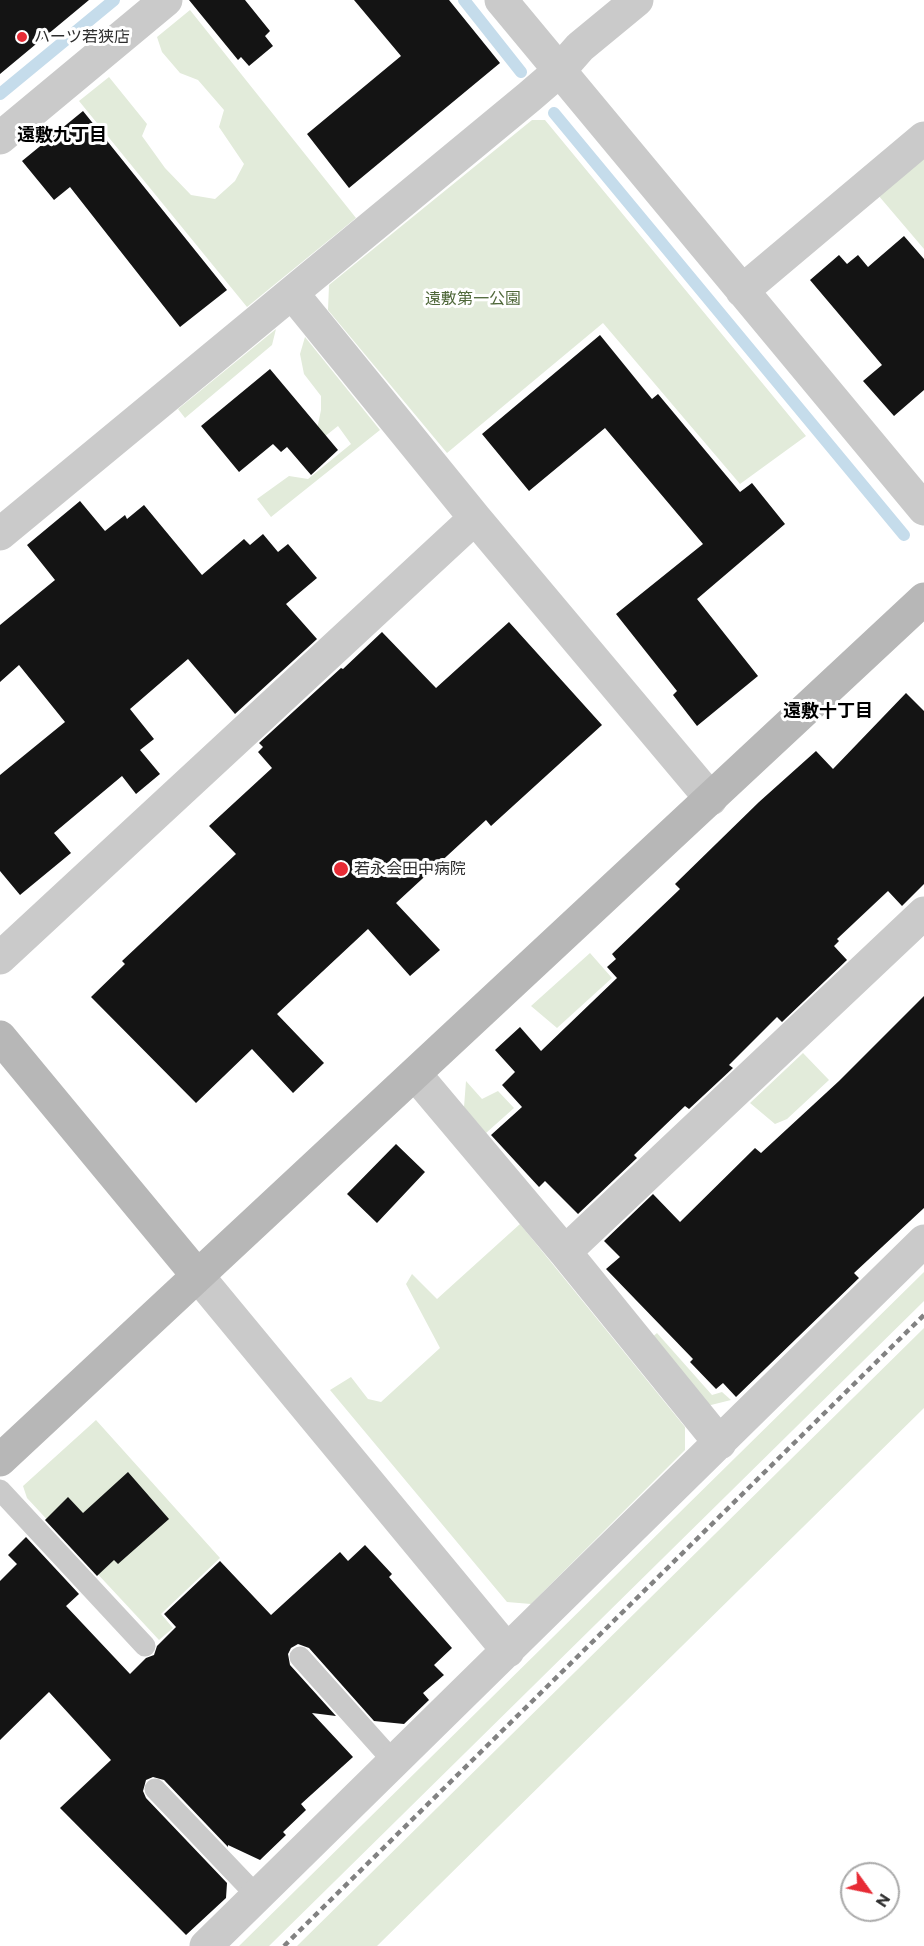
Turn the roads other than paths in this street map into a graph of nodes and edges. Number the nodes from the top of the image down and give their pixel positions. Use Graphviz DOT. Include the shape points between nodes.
graph roads {
  1 [pos="166,0"];
  2 [pos="501,0"];
  3 [pos="637,0"];
  4 [pos="558,72"];
  5 [pos="0,138"];
  6 [pos="924,138"];
  7 [pos="742,291"];
  8 [pos="292,292"];
  9 [pos="924,509"];
  10 [pos="475,518"];
  11 [pos="0,534"];
  12 [pos="924,599"];
  13 [pos="711,799"];
  14 [pos="924,913"];
  15 [pos="0,958"];
  16 [pos="0,1037"];
  17 [pos="415,1074"];
  18 [pos="924,1241"];
  19 [pos="565,1252"];
  20 [pos="197,1275"];
  21 [pos="720,1443"];
  22 [pos="0,1460"];
  23 [pos="0,1490"];
  24 [pos="145,1646"];
  25 [pos="508,1651"];
  26 [pos="300,1657"];
  27 [pos="394,1762"];
  28 [pos="155,1789"];
  29 [pos="256,1896"];
  30 [pos="206,1946"];
  1 -- 5 [label="street"];
  2 -- 4 [label="street"];
  3 -- 4 [label="street" via="580,47"];
  4 -- 7 [label="street"];
  4 -- 8 [label="street"];
  6 -- 7 [label="street"];
  7 -- 9 [label="street"];
  8 -- 10 [label="street"];
  8 -- 11 [label="street"];
  10 -- 13 [label="street"];
  10 -- 15 [label="street"];
  12 -- 13 [label="street"];
  13 -- 17 [label="street"];
  14 -- 19 [label="street"];
  16 -- 20 [label="street"];
  17 -- 19 [label="street"];
  17 -- 20 [label="street"];
  18 -- 21 [label="street"];
  19 -- 21 [label="street"];
  20 -- 22 [label="street"];
  20 -- 25 [label="street"];
  21 -- 25 [label="street"];
  23 -- 24 [label="lane"];
  25 -- 27 [label="street"];
  26 -- 27 [label="lane"];
  27 -- 29 [label="street"];
  28 -- 29 [label="lane"];
  29 -- 30 [label="street"];
}
